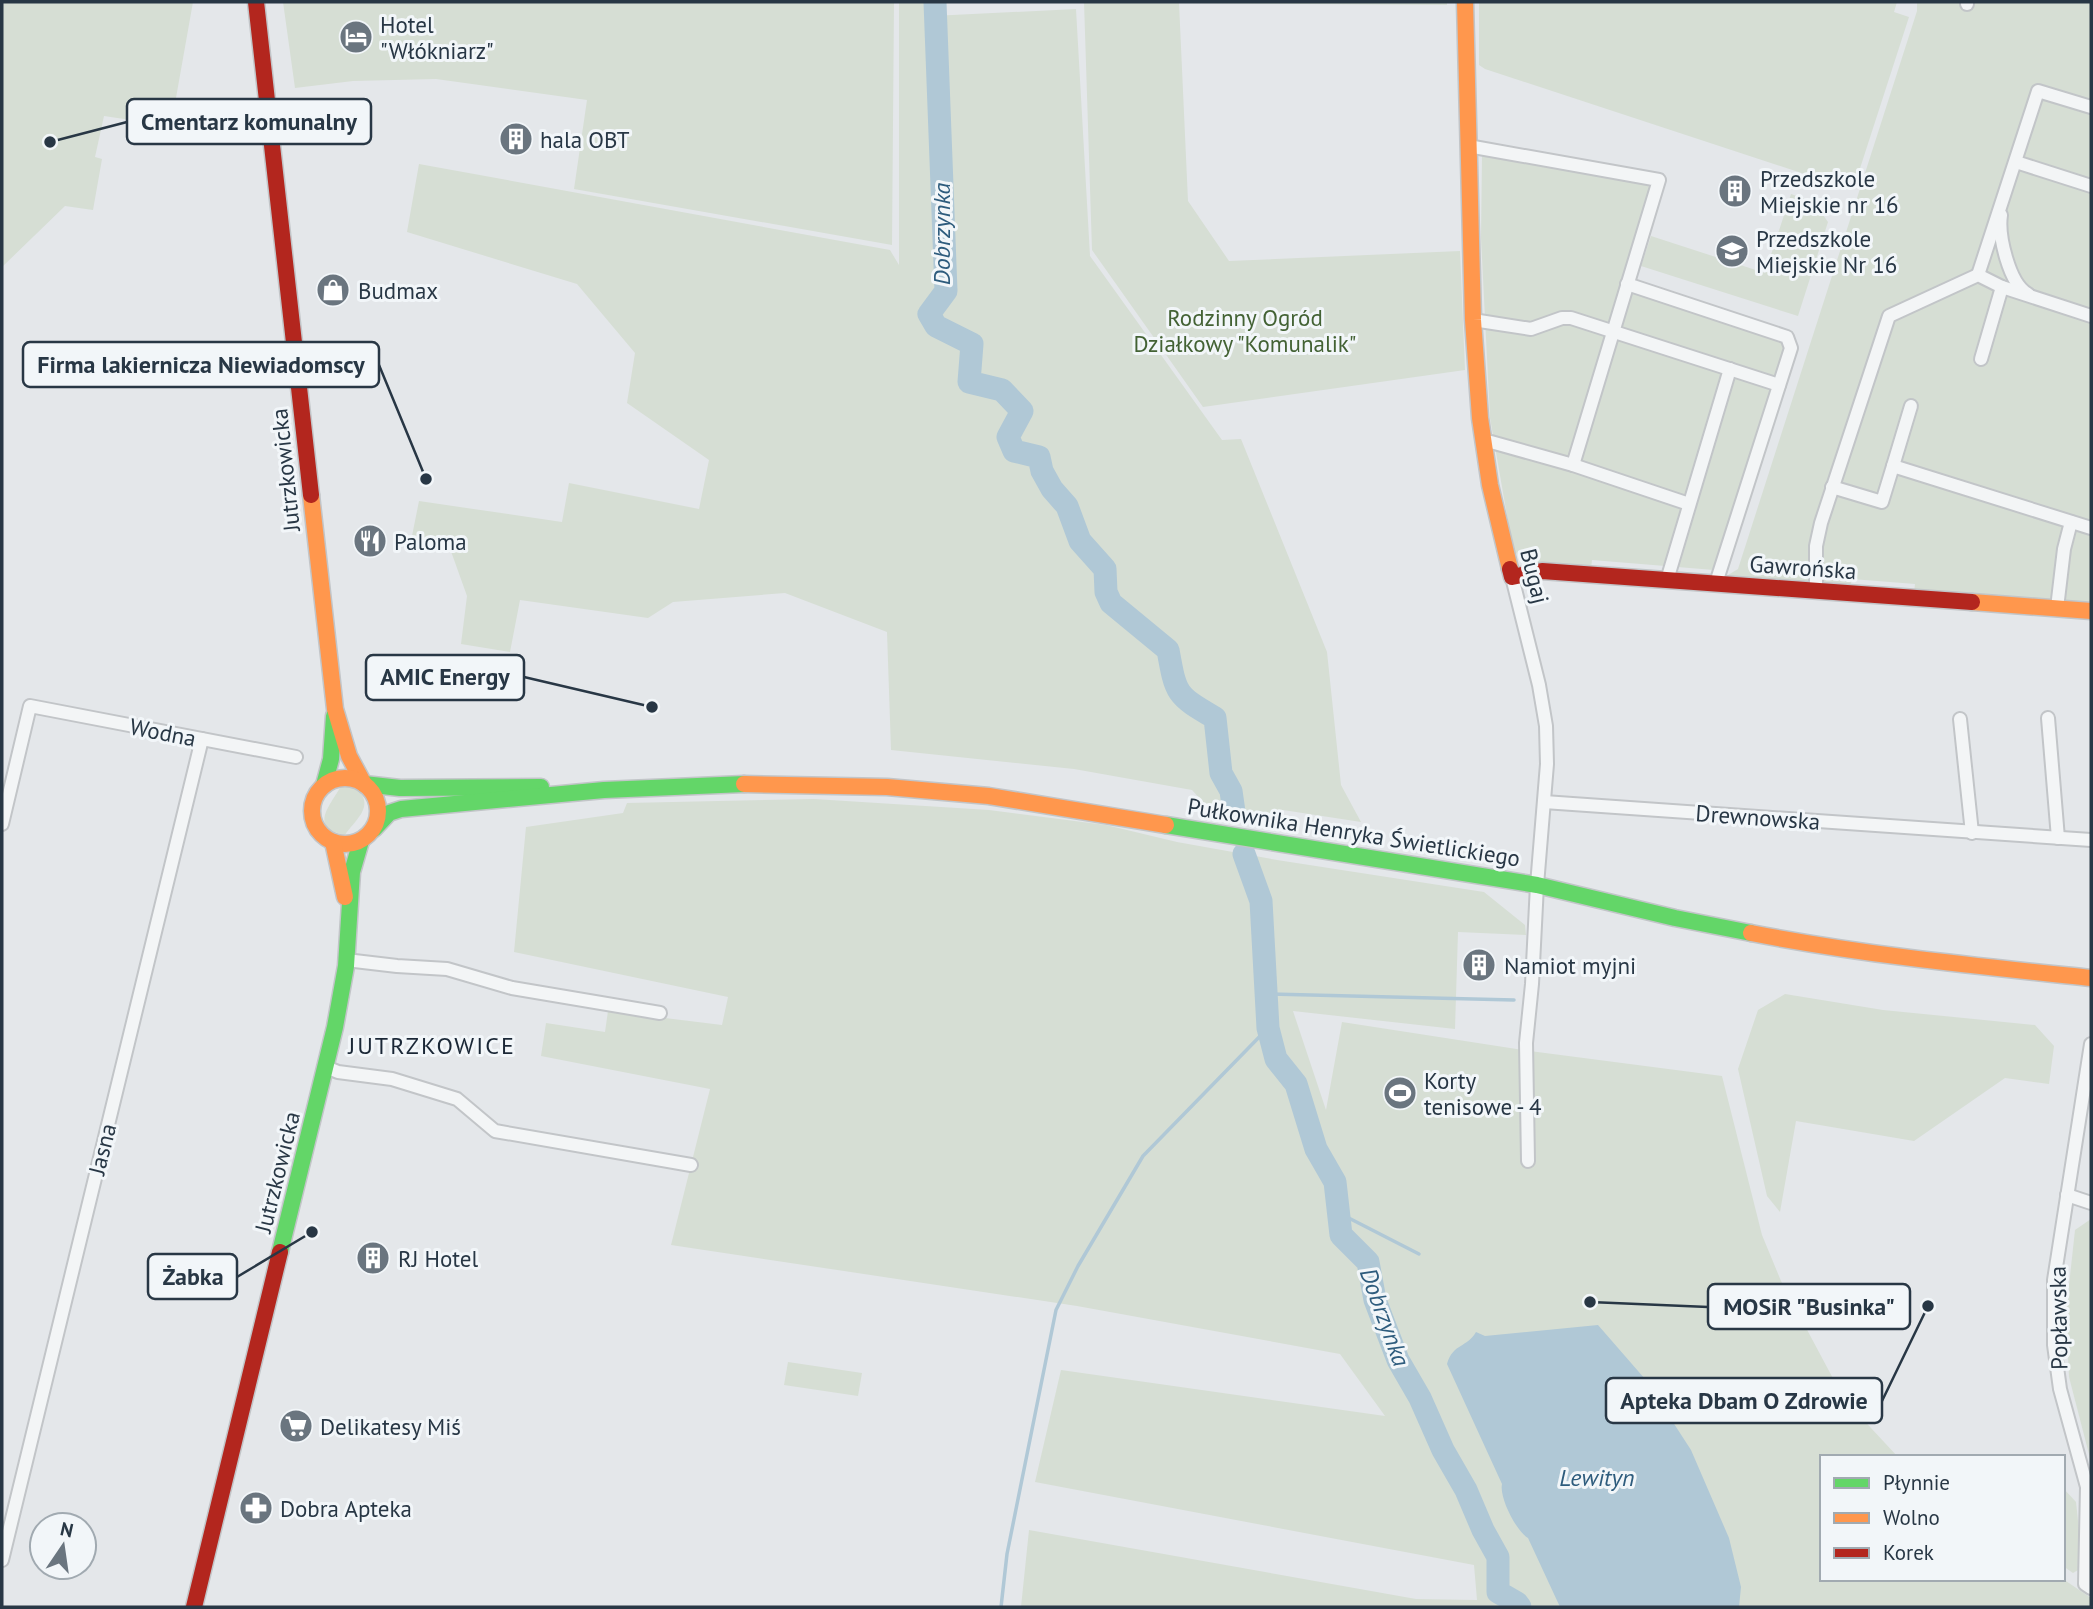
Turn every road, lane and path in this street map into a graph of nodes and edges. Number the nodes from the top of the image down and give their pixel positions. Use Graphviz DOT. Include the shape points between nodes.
graph roads {
  1 [pos="256,2"];
  2 [pos="1465,2"];
  3 [pos="2091,107"];
  4 [pos="1468,146"];
  5 [pos="2016,162"];
  6 [pos="2091,186"];
  7 [pos="2004,196"];
  8 [pos="1978,275"];
  9 [pos="1627,284"];
  10 [pos="2002,287"];
  11 [pos="2034,298"];
  12 [pos="2091,316"];
  13 [pos="1474,320"];
  14 [pos="1614,330"];
  15 [pos="1981,359"];
  16 [pos="1730,369"];
  17 [pos="1779,385"];
  18 [pos="1912,406"];
  19 [pos="1483,442"];
  20 [pos="1573,465"];
  21 [pos="1893,466"];
  22 [pos="1832,487"];
  23 [pos="1689,504"];
  24 [pos="2071,522"];
  25 [pos="2091,528"];
  26 [pos="1512,577"];
  27 [pos="1667,580"];
  28 [pos="1716,583"];
  29 [pos="1816,590"];
  30 [pos="2057,608"];
  31 [pos="2091,611"];
  32 [pos="335,709"];
  33 [pos="2048,718"];
  34 [pos="1961,719"];
  35 [pos="202,739"];
  36 [pos="296,757"];
  37 [pos="364,784"];
  38 [pos="324,785"];
  39 [pos="604,790"];
  40 [pos="1545,802"];
  41 [pos="2,824"];
  42 [pos="374,829"];
  43 [pos="1972,834"];
  44 [pos="2059,838"];
  45 [pos="2091,840"];
  46 [pos="361,841"];
  47 [pos="333,842"];
  48 [pos="1537,885"];
  49 [pos="348,908"];
  50 [pos="346,960"];
  51 [pos="2091,978"];
  52 [pos="660,1013"];
  53 [pos="2091,1044"];
  54 [pos="326,1067"];
  55 [pos="1528,1161"];
  56 [pos="691,1165"];
  57 [pos="2067,1195"];
  58 [pos="2091,1203"];
  59 [pos="2,1560"];
  60 [pos="2091,1588"];
  61 [pos="194,1607"];
  1 -- 32 [label="street, Jutrzkowicka"];
  2 -- 4 [label="street, Bugaj"];
  3 -- 5 [label="street" via="2038,91"];
  4 -- 9 [label="street" via="1659,180"];
  4 -- 13 [label="street, Bugaj"];
  5 -- 6 [label="street"];
  5 -- 7 [label="street"];
  7 -- 8 [label="street"];
  7 -- 11 [label="street" via="2000,219 2003,244 2013,276 2023,292"];
  8 -- 10 [label="street"];
  8 -- 22 [label="street" via="1889,316"];
  9 -- 14 [label="street"];
  9 -- 17 [label="street" via="1787,337 1791,348"];
  10 -- 11 [label="street"];
  10 -- 15 [label="street"];
  11 -- 12 [label="street"];
  13 -- 14 [label="street" via="1531,329 1571,318"];
  13 -- 19 [label="street, Bugaj"];
  14 -- 16 [label="street"];
  14 -- 20 [label="street"];
  16 -- 17 [label="street"];
  16 -- 23 [label="street"];
  17 -- 28 [label="street"];
  18 -- 21 [label="street"];
  19 -- 20 [label="street"];
  19 -- 26 [label="street, Bugaj"];
  20 -- 23 [label="street"];
  21 -- 22 [label="street" via="1882,502"];
  21 -- 24 [label="street"];
  22 -- 29 [label="street" via="1816,546"];
  23 -- 27 [label="street"];
  24 -- 25 [label="street"];
  24 -- 30 [label="street" via="2063,549"];
  26 -- 27 [label="street, Gawrońska" via="1542,571"];
  26 -- 40 [label="street, Bugaj" via="1546,726"];
  27 -- 28 [label="street, Gawrońska"];
  28 -- 29 [label="street, Gawrońska"];
  29 -- 30 [label="street, Gawrońska"];
  30 -- 31 [label="street, Gawrońska"];
  32 -- 37 [label="street, Jutrzkowicka" via="349,756"];
  32 -- 38 [label="street, Jutrzkowicka"];
  33 -- 44 [label="street"];
  34 -- 43 [label="street"];
  35 -- 36 [label="street, Wodna"];
  35 -- 41 [label="street, Wodna" via="30,706"];
  35 -- 59 [label="street, Jasna"];
  37 -- 38 [label="street" via="344,778"];
  37 -- 39 [label="street, Pułkownika Henryka Świetlickiego"];
  37 -- 42 [label="street" via="377,799"];
  38 -- 47 [label="street" via="315,797 312,815 319,831"];
  39 -- 42 [label="street, Pułkownika Henryka Świetlickiego" via="401,809 388,813"];
  39 -- 48 [label="street, Pułkownika Henryka Świetlickiego" via="807,785 989,796"];
  40 -- 43 [label="street, Drewnowska"];
  40 -- 48 [label="street, Bugaj"];
  42 -- 46 [label="street"];
  43 -- 44 [label="street, Drewnowska"];
  44 -- 45 [label="street, Drewnowska"];
  46 -- 47 [label="street"];
  46 -- 49 [label="street, Jutrzkowicka"];
  47 -- 49 [label="street, Jutrzkowicka"];
  48 -- 51 [label="street, Pułkownika Henryka Świetlickiego" via="1819,946"];
  48 -- 55 [label="street, Bugaj" via="1525,1043"];
  49 -- 50 [label="street, Jutrzkowicka"];
  50 -- 52 [label="street" via="447,969 512,988"];
  50 -- 54 [label="street, Jutrzkowicka"];
  53 -- 57 [label="street, Popławska"];
  54 -- 56 [label="street" via="392,1079 457,1099 495,1131"];
  54 -- 61 [label="street, Jutrzkowicka"];
  57 -- 58 [label="street"];
  57 -- 60 [label="street, Popławska" via="2053,1280 2054,1345 2060,1389 2087,1487 2085,1584"];
}
